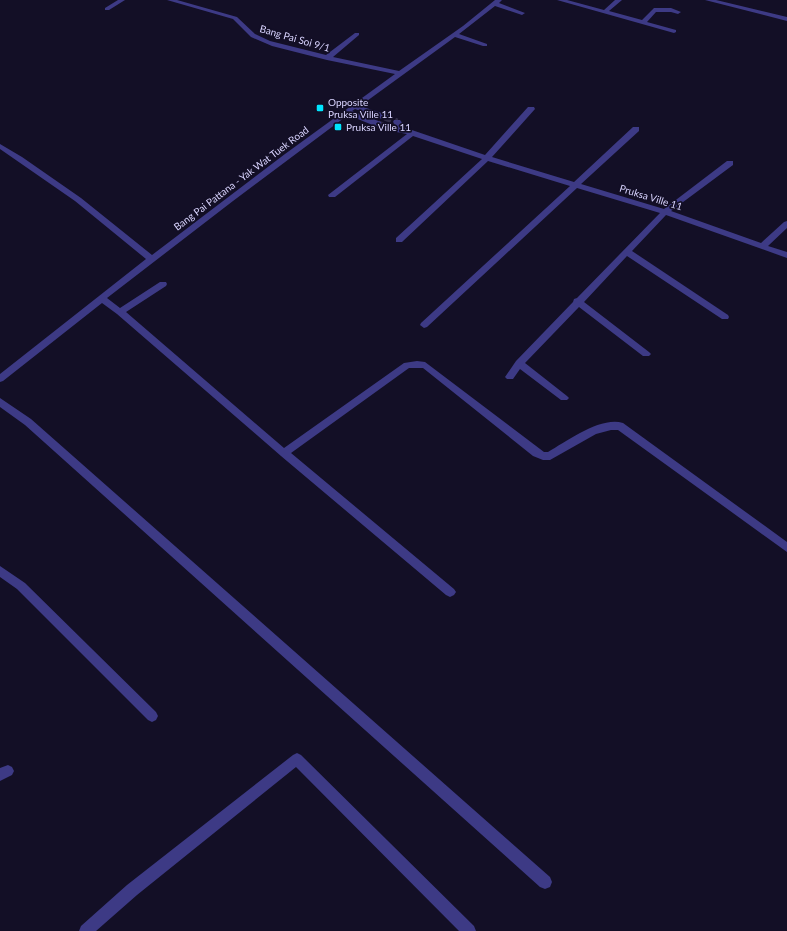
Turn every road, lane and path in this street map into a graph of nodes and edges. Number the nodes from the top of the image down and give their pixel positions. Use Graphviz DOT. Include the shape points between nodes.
graph roads {
  1 [pos="122,0"];
  2 [pos="170,0"];
  3 [pos="560,0"];
  4 [pos="619,0"];
  5 [pos="708,0"];
  6 [pos="497,2"];
  7 [pos="107,9"];
  8 [pos="606,12"];
  9 [pos="678,12"];
  10 [pos="522,13"];
  11 [pos="787,19"];
  12 [pos="643,23"];
  13 [pos="674,31"];
  14 [pos="357,34"];
  15 [pos="454,35"];
  16 [pos="485,45"];
  17 [pos="327,58"];
  18 [pos="400,73"];
  19 [pos="356,107"];
  20 [pos="531,109"];
  21 [pos="347,112"];
  22 [pos="385,117"];
  23 [pos="397,122"];
  24 [pos="378,124"];
  25 [pos="389,128"];
  26 [pos="636,129"];
  27 [pos="402,130"];
  28 [pos="412,133"];
  29 [pos="0,146"];
  30 [pos="486,159"];
  31 [pos="730,163"];
  32 [pos="575,184"];
  33 [pos="332,195"];
  34 [pos="664,212"];
  35 [pos="787,224"];
  36 [pos="399,240"];
  37 [pos="763,246"];
  38 [pos="626,251"];
  39 [pos="787,255"];
  40 [pos="151,259"];
  41 [pos="163,284"];
  42 [pos="101,298"];
  43 [pos="577,301"];
  44 [pos="120,312"];
  45 [pos="725,317"];
  46 [pos="424,325"];
  47 [pos="646,354"];
  48 [pos="519,363"];
  49 [pos="510,377"];
  50 [pos="0,379"];
  51 [pos="564,398"];
  52 [pos="0,402"];
  53 [pos="284,453"];
  54 [pos="787,548"];
  55 [pos="0,571"];
  56 [pos="450,592"];
  57 [pos="152,716"];
  58 [pos="545,882"];
  59 [pos="86,931"];
  60 [pos="469,931"];
  1 -- 7 [label="street"];
  2 -- 17 [label="street, Bang Pai Soi 9/1" via="235,18 245,30 259,40"];
  3 -- 8 [label="street"];
  4 -- 8 [label="street"];
  5 -- 11 [label="street"];
  6 -- 10 [label="street"];
  6 -- 15 [label="street, Bang Pai Pattana - Yak Wat Tuek Road"];
  8 -- 12 [label="street"];
  9 -- 12 [label="street" via="654,10"];
  12 -- 13 [label="street"];
  14 -- 17 [label="street"];
  15 -- 16 [label="street"];
  15 -- 18 [label="street, Bang Pai Pattana - Yak Wat Tuek Road"];
  17 -- 18 [label="street, Bang Pai Soi 9/1"];
  18 -- 19 [label="street, Bang Pai Pattana - Yak Wat Tuek Road"];
  19 -- 21 [label="street, Bang Pai Pattana - Yak Wat Tuek Road"];
  19 -- 22 [label="street"];
  20 -- 30 [label="street"];
  21 -- 24 [label="street"];
  21 -- 40 [label="street, Bang Pai Pattana - Yak Wat Tuek Road"];
  23 -- 27 [label="street"];
  25 -- 27 [label="street, Pruksa Ville 11"];
  26 -- 32 [label="street"];
  27 -- 28 [label="street, Pruksa Ville 11"];
  28 -- 30 [label="street, Pruksa Ville 11"];
  28 -- 33 [label="street"];
  29 -- 40 [label="street" via="98,215"];
  30 -- 32 [label="street, Pruksa Ville 11"];
  30 -- 36 [label="street"];
  31 -- 34 [label="street"];
  32 -- 34 [label="street, Pruksa Ville 11"];
  32 -- 46 [label="street"];
  34 -- 37 [label="street, Pruksa Ville 11"];
  34 -- 38 [label="street"];
  35 -- 37 [label="street"];
  37 -- 39 [label="street, Pruksa Ville 11"];
  38 -- 43 [label="street"];
  38 -- 45 [label="street"];
  40 -- 42 [label="street, Bang Pai Pattana - Yak Wat Tuek Road"];
  41 -- 44 [label="street"];
  42 -- 44 [label="street"];
  42 -- 50 [label="street, Bang Pai Pattana - Yak Wat Tuek Road"];
  43 -- 47 [label="street"];
  43 -- 48 [label="street"];
  44 -- 53 [label="street"];
  48 -- 49 [label="street"];
  48 -- 51 [label="street"];
  52 -- 58 [label="street" via="28,422"];
  53 -- 54 [label="street" via="407,365 425,365 543,456 550,456 599,429 611,425 620,426"];
  53 -- 56 [label="street"];
  55 -- 57 [label="street" via="21,586"];
  59 -- 60 [label="street" via="132,890 298,759"];
}
